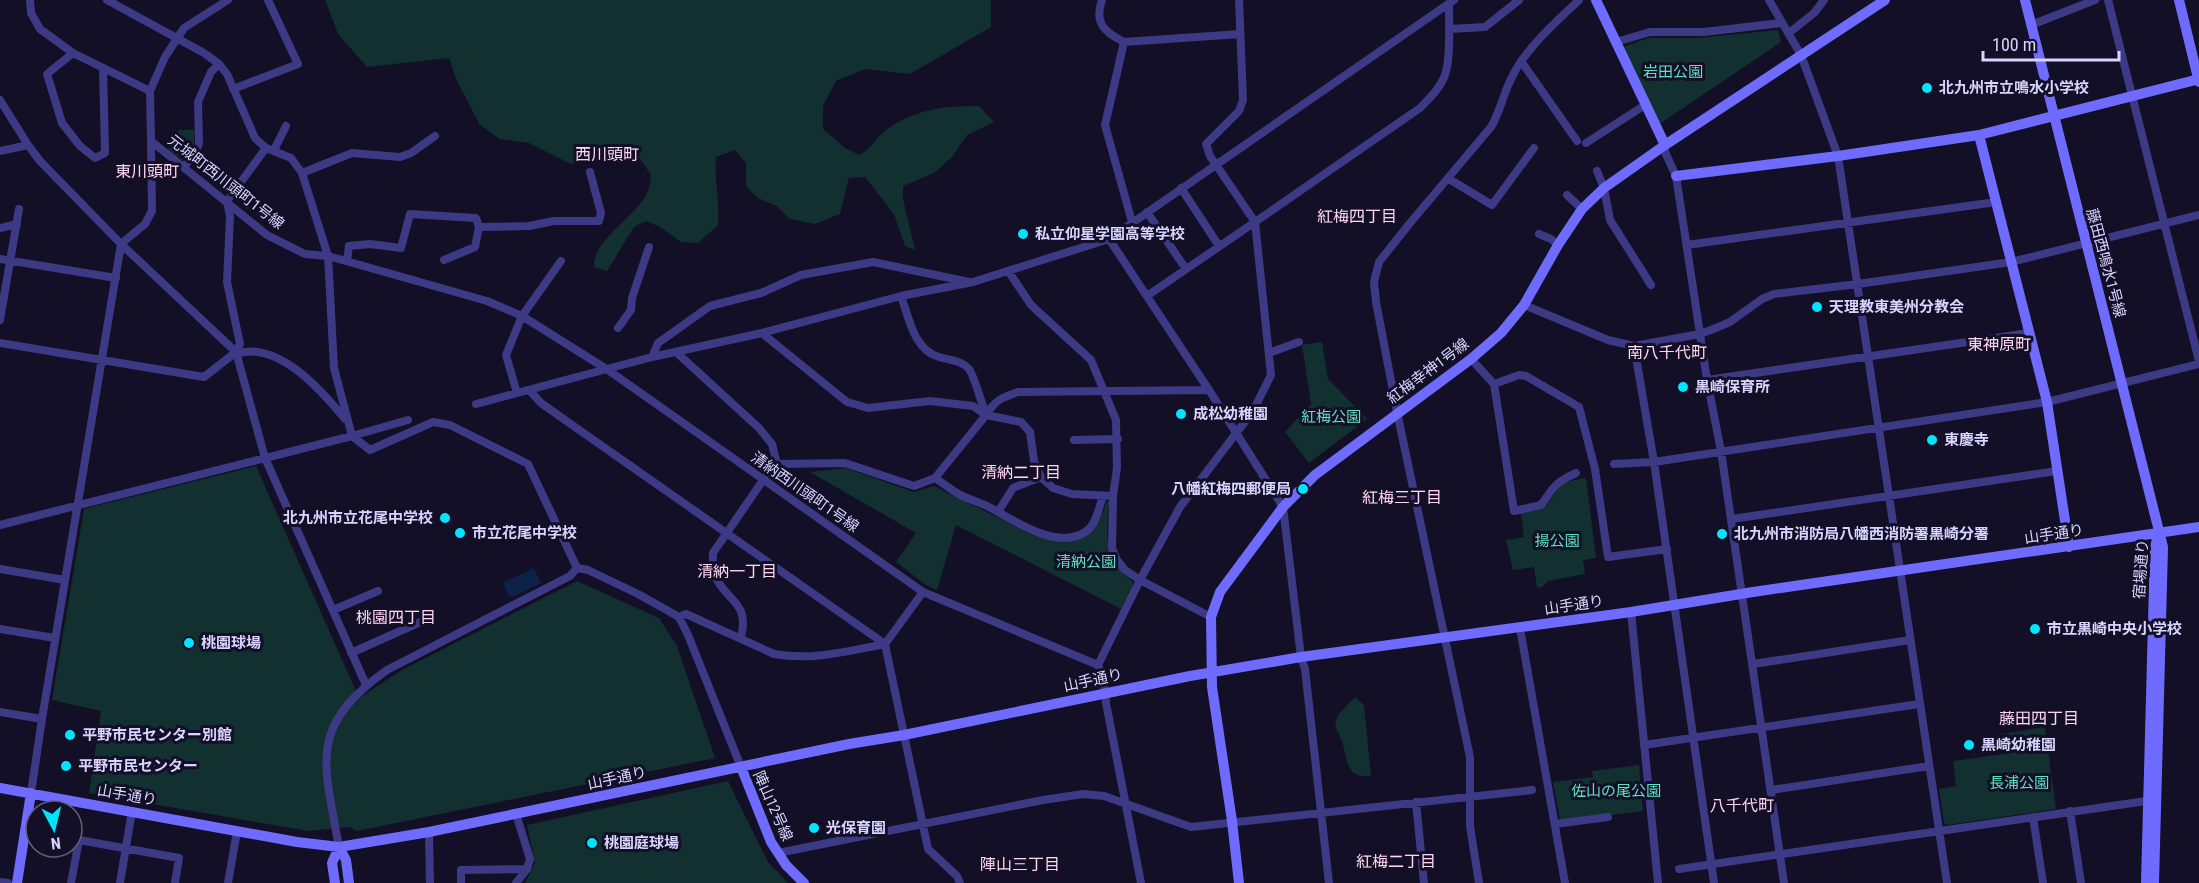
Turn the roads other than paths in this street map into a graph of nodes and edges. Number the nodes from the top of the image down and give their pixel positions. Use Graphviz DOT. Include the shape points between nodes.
graph roads {
  1 [pos="30,0"];
  2 [pos="107,0"];
  3 [pos="228,0"];
  4 [pos="267,0"];
  5 [pos="1102,0"];
  6 [pos="1239,0"];
  7 [pos="1519,0"];
  8 [pos="1579,0"];
  9 [pos="1596,0"];
  10 [pos="1769,0"];
  11 [pos="1824,0"];
  12 [pos="1885,0"];
  13 [pos="2025,0"];
  14 [pos="2095,0"];
  15 [pos="2108,0"];
  16 [pos="2179,0"];
  17 [pos="1452,2"];
  18 [pos="1781,23"];
  19 [pos="2031,25"];
  20 [pos="1449,29"];
  21 [pos="1790,33"];
  22 [pos="1240,34"];
  23 [pos="176,38"];
  24 [pos="1124,42"];
  25 [pos="1616,42"];
  26 [pos="73,53"];
  27 [pos="1801,55"];
  28 [pos="1521,61"];
  29 [pos="219,64"];
  30 [pos="103,68"];
  31 [pos="2199,80"];
  32 [pos="233,89"];
  33 [pos="150,91"];
  34 [pos="2133,97"];
  35 [pos="0,100"];
  36 [pos="1645,105"];
  37 [pos="2054,117"];
  38 [pos="286,126"];
  39 [pos="1979,135"];
  40 [pos="435,136"];
  41 [pos="151,141"];
  42 [pos="1577,141"];
  43 [pos="1586,143"];
  44 [pos="28,145"];
  45 [pos="1665,146"];
  46 [pos="1534,148"];
  47 [pos="270,149"];
  48 [pos="0,151"];
  49 [pos="1838,156"];
  50 [pos="1216,164"];
  51 [pos="184,167"];
  52 [pos="1597,171"];
  53 [pos="590,172"];
  54 [pos="302,173"];
  55 [pos="1676,176"];
  56 [pos="1449,179"];
  57 [pos="1181,188"];
  58 [pos="1604,188"];
  59 [pos="1568,195"];
  60 [pos="227,201"];
  61 [pos="1996,202"];
  62 [pos="19,209"];
  63 [pos="1582,209"];
  64 [pos="1147,213"];
  65 [pos="2199,215"];
  66 [pos="1132,222"];
  67 [pos="1255,222"];
  68 [pos="17,224"];
  69 [pos="1848,224"];
  70 [pos="2164,224"];
  71 [pos="0,228"];
  72 [pos="479,228"];
  73 [pos="1539,234"];
  74 [pos="1109,239"];
  75 [pos="121,244"];
  76 [pos="2086,244"];
  77 [pos="1558,245"];
  78 [pos="1688,245"];
  79 [pos="649,246"];
  80 [pos="1219,246"];
  81 [pos="328,256"];
  82 [pos="0,259"];
  83 [pos="11,260"];
  84 [pos="444,260"];
  85 [pos="347,261"];
  86 [pos="561,261"];
  87 [pos="2012,262"];
  88 [pos="1186,270"];
  89 [pos="1010,272"];
  90 [pos="116,279"];
  91 [pos="973,282"];
  92 [pos="1858,284"];
  93 [pos="1651,285"];
  94 [pos="901,296"];
  95 [pos="1147,296"];
  96 [pos="487,301"];
  97 [pos="1524,305"];
  98 [pos="522,316"];
  99 [pos="0,320"];
  100 [pos="618,328"];
  101 [pos="762,333"];
  102 [pos="2029,333"];
  103 [pos="1700,334"];
  104 [pos="1299,342"];
  105 [pos="0,343"];
  106 [pos="1634,346"];
  107 [pos="676,352"];
  108 [pos="237,353"];
  109 [pos="1269,353"];
  110 [pos="652,357"];
  111 [pos="1868,358"];
  112 [pos="102,359"];
  113 [pos="1471,359"];
  114 [pos="2199,362"];
  115 [pos="608,370"];
  116 [pos="1707,380"];
  117 [pos="2122,382"];
  118 [pos="1494,384"];
  119 [pos="1209,390"];
  120 [pos="530,391"];
  121 [pos="1105,392"];
  122 [pos="517,393"];
  123 [pos="2047,402"];
  124 [pos="476,404"];
  125 [pos="1398,412"];
  126 [pos="986,415"];
  127 [pos="346,420"];
  128 [pos="408,420"];
  129 [pos="1879,427"];
  130 [pos="1236,432"];
  131 [pos="352,436"];
  132 [pos="1118,439"];
  133 [pos="1074,440"];
  134 [pos="1721,451"];
  135 [pos="265,458"];
  136 [pos="1654,462"];
  137 [pos="777,464"];
  138 [pos="1614,464"];
  139 [pos="2057,471"];
  140 [pos="1576,473"];
  141 [pos="1041,477"];
  142 [pos="935,478"];
  143 [pos="763,479"];
  144 [pos="1103,496"];
  145 [pos="1113,496"];
  146 [pos="1888,496"];
  147 [pos="78,505"];
  148 [pos="1283,507"];
  149 [pos="998,512"];
  150 [pos="1731,519"];
  151 [pos="0,525"];
  152 [pos="2199,527"];
  153 [pos="726,532"];
  154 [pos="2158,533"];
  155 [pos="2069,547"];
  156 [pos="1667,549"];
  157 [pos="577,568"];
  158 [pos="0,569"];
  159 [pos="1900,572"];
  160 [pos="65,580"];
  161 [pos="1140,580"];
  162 [pos="378,591"];
  163 [pos="923,591"];
  164 [pos="1742,594"];
  165 [pos="1673,605"];
  166 [pos="333,610"];
  167 [pos="1631,612"];
  168 [pos="679,617"];
  169 [pos="1211,617"];
  170 [pos="427,619"];
  171 [pos="0,628"];
  172 [pos="1520,628"];
  173 [pos="55,638"];
  174 [pos="741,638"];
  175 [pos="1446,639"];
  176 [pos="1910,640"];
  177 [pos="885,644"];
  178 [pos="351,652"];
  179 [pos="1301,657"];
  180 [pos="1752,664"];
  181 [pos="1098,665"];
  182 [pos="1213,672"];
  183 [pos="366,685"];
  184 [pos="1105,693"];
  185 [pos="1919,704"];
  186 [pos="0,712"];
  187 [pos="42,719"];
  188 [pos="1762,728"];
  189 [pos="904,735"];
  190 [pos="1693,737"];
  191 [pos="1644,745"];
  192 [pos="1929,766"];
  193 [pos="741,767"];
  194 [pos="0,788"];
  195 [pos="1532,790"];
  196 [pos="1771,790"];
  197 [pos="32,793"];
  198 [pos="1469,796"];
  199 [pos="2154,800"];
  200 [pos="1416,802"];
  201 [pos="1125,803"];
  202 [pos="132,811"];
  203 [pos="2070,811"];
  204 [pos="1320,812"];
  205 [pos="516,814"];
  206 [pos="2033,817"];
  207 [pos="1608,818"];
  208 [pos="1232,821"];
  209 [pos="922,824"];
  210 [pos="1555,824"];
  211 [pos="1939,830"];
  212 [pos="237,831"];
  213 [pos="429,832"];
  214 [pos="339,847"];
  215 [pos="126,849"];
  216 [pos="778,853"];
  217 [pos="1780,855"];
  218 [pos="1712,865"];
  219 [pos="527,869"];
  220 [pos="1679,869"];
  221 [pos="0,882"];
  222 [pos="8,883"];
  223 [pos="18,883"];
  224 [pos="72,883"];
  225 [pos="120,883"];
  226 [pos="175,883"];
  227 [pos="228,883"];
  228 [pos="335,883"];
  229 [pos="349,883"];
  230 [pos="430,883"];
  231 [pos="461,883"];
  232 [pos="516,883"];
  233 [pos="804,883"];
  234 [pos="960,883"];
  235 [pos="1141,883"];
  236 [pos="1239,883"];
  237 [pos="1329,883"];
  238 [pos="1424,883"];
  239 [pos="1479,883"];
  240 [pos="1565,883"];
  241 [pos="1658,883"];
  242 [pos="1714,883"];
  243 [pos="1784,883"];
  244 [pos="1947,883"];
  245 [pos="2043,883"];
  246 [pos="2081,883"];
  247 [pos="2146,883"];
  248 [pos="2154,883"];
  1 -- 26 [label="street" via="31,13 40,29"];
  2 -- 23 [label="street"];
  3 -- 23 [label="street, 元城町西川頭町1号線" via="194,20"];
  4 -- 32 [label="street" via="298,64"];
  5 -- 24 [label="street" via="1098,12 1101,23 1107,34"];
  6 -- 22 [label="street"];
  7 -- 20 [label="street" via="1485,27"];
  8 -- 28 [label="street"];
  9 -- 25 [label="street"];
  10 -- 18 [label="street"];
  11 -- 21 [label="street"];
  12 -- 27 [label="street, 紅梅幸神1号線"];
  13 -- 19 [label="street, 藤田西鳴水1号線"];
  14 -- 19 [label="street"];
  15 -- 34 [label="street"];
  16 -- 31 [label="street"];
  17 -- 20 [label="street"];
  17 -- 50 [label="street"];
  18 -- 21 [label="street"];
  18 -- 25 [label="street" via="1704,32 1650,32"];
  19 -- 37 [label="street, 藤田西鳴水1号線"];
  20 -- 67 [label="street" via="1446,74 1420,108"];
  21 -- 27 [label="street"];
  22 -- 24 [label="street"];
  22 -- 50 [label="street" via="1243,100 1239,111 1206,144"];
  23 -- 29 [label="street"];
  23 -- 33 [label="street, 元城町西川頭町1号線"];
  24 -- 66 [label="street" via="1105,125"];
  25 -- 36 [label="street"];
  26 -- 30 [label="street"];
  26 -- 30 [label="street" via="47,74 62,123 95,158 105,153"];
  27 -- 45 [label="street, 紅梅幸神1号線"];
  27 -- 49 [label="street"];
  28 -- 42 [label="street"];
  28 -- 56 [label="street" via="1491,127"];
  29 -- 32 [label="street"];
  29 -- 51 [label="street" via="211,72 198,102 196,152"];
  30 -- 33 [label="street"];
  31 -- 34 [label="street"];
  32 -- 47 [label="street" via="255,138"];
  33 -- 41 [label="street, 元城町西川頭町1号線"];
  34 -- 37 [label="street"];
  34 -- 70 [label="street"];
  35 -- 44 [label="street"];
  36 -- 43 [label="street"];
  36 -- 45 [label="street"];
  37 -- 39 [label="street"];
  37 -- 76 [label="street, 藤田西鳴水1号線"];
  38 -- 47 [label="street"];
  39 -- 49 [label="street"];
  39 -- 61 [label="street"];
  40 -- 54 [label="street" via="400,158 352,153"];
  41 -- 51 [label="street, 元城町西川頭町1号線"];
  41 -- 75 [label="street" via="152,211 145,224"];
  44 -- 48 [label="street"];
  44 -- 75 [label="street"];
  45 -- 55 [label="street"];
  45 -- 58 [label="street, 紅梅幸神1号線"];
  46 -- 56 [label="street" via="1492,205"];
  47 -- 54 [label="street" via="291,158"];
  47 -- 60 [label="street"];
  49 -- 55 [label="street"];
  49 -- 69 [label="street"];
  50 -- 57 [label="street"];
  50 -- 67 [label="street"];
  51 -- 60 [label="street, 元城町西川頭町1号線"];
  52 -- 58 [label="street"];
  53 -- 72 [label="street" via="601,213 599,221"];
  54 -- 81 [label="street"];
  55 -- 78 [label="street"];
  56 -- 125 [label="street" via="1379,262 1374,282"];
  57 -- 64 [label="street"];
  57 -- 80 [label="street"];
  58 -- 63 [label="street, 紅梅幸神1号線"];
  58 -- 93 [label="street" via="1610,220"];
  59 -- 63 [label="street"];
  60 -- 81 [label="street, 元城町西川頭町1号線" via="267,235 305,254"];
  60 -- 108 [label="street" via="227,282 240,344"];
  61 -- 69 [label="street"];
  61 -- 87 [label="street"];
  62 -- 68 [label="street"];
  63 -- 77 [label="street, 紅梅幸神1号線"];
  64 -- 66 [label="street"];
  64 -- 88 [label="street"];
  65 -- 70 [label="street"];
  66 -- 74 [label="street"];
  67 -- 80 [label="street"];
  67 -- 109 [label="street"];
  68 -- 71 [label="street"];
  68 -- 83 [label="street"];
  69 -- 78 [label="street"];
  69 -- 92 [label="street"];
  70 -- 76 [label="street"];
  70 -- 114 [label="street"];
  72 -- 84 [label="street" via="475,246"];
  72 -- 85 [label="street" via="476,218 410,214 400,248 349,246"];
  73 -- 77 [label="street"];
  74 -- 89 [label="street"];
  74 -- 95 [label="street"];
  75 -- 90 [label="street"];
  75 -- 108 [label="street"];
  76 -- 87 [label="street"];
  76 -- 117 [label="street, 藤田西鳴水1号線"];
  77 -- 97 [label="street, 紅梅幸神1号線"];
  78 -- 103 [label="street" via="1688,279"];
  79 -- 100 [label="street" via="631,310"];
  80 -- 88 [label="street"];
  81 -- 85 [label="street, 元城町西川頭町1号線"];
  81 -- 127 [label="street" via="334,368"];
  82 -- 83 [label="street"];
  83 -- 90 [label="street"];
  83 -- 99 [label="street"];
  85 -- 96 [label="street, 元城町西川頭町1号線"];
  86 -- 98 [label="street"];
  87 -- 92 [label="street"];
  87 -- 102 [label="street"];
  88 -- 95 [label="street"];
  89 -- 91 [label="street"];
  89 -- 121 [label="street" via="1031,305 1091,360"];
  90 -- 112 [label="street"];
  91 -- 94 [label="street"];
  91 -- 110 [label="street" via="873,262 801,275 761,293 710,306 658,343"];
  92 -- 103 [label="street" via="1774,294 1730,322"];
  92 -- 111 [label="street"];
  94 -- 101 [label="street"];
  94 -- 126 [label="street" via="921,347 937,357 962,362 972,372"];
  95 -- 119 [label="street"];
  96 -- 98 [label="street, 清納西川頭町1号線"];
  97 -- 106 [label="street" via="1608,340"];
  97 -- 113 [label="street, 紅梅幸神1号線" via="1501,333"];
  98 -- 115 [label="street, 清納西川頭町1号線"];
  98 -- 122 [label="street" via="506,355"];
  101 -- 107 [label="street"];
  101 -- 126 [label="street" via="847,402 868,408 930,401 973,406"];
  102 -- 111 [label="street"];
  102 -- 123 [label="street"];
  103 -- 106 [label="street"];
  103 -- 116 [label="street"];
  104 -- 109 [label="street"];
  105 -- 112 [label="street"];
  106 -- 136 [label="street"];
  107 -- 110 [label="street"];
  107 -- 137 [label="street" via="759,428 772,444"];
  108 -- 112 [label="street" via="204,377"];
  108 -- 127 [label="street" via="246,351 280,358 321,390"];
  108 -- 135 [label="street"];
  109 -- 130 [label="street" via="1271,375 1253,411"];
  110 -- 115 [label="street"];
  111 -- 116 [label="street"];
  111 -- 129 [label="street"];
  112 -- 147 [label="street"];
  113 -- 118 [label="street"];
  113 -- 125 [label="street, 紅梅幸神1号線"];
  114 -- 117 [label="street"];
  115 -- 120 [label="street"];
  115 -- 143 [label="street, 清納西川頭町1号線"];
  116 -- 134 [label="street"];
  117 -- 123 [label="street"];
  117 -- 154 [label="street, 藤田西鳴水1号線"];
  118 -- 140 [label="street" via="1514,511 1541,505 1552,487"];
  118 -- 156 [label="street" via="1526,376 1579,407 1595,469 1608,557"];
  119 -- 121 [label="street"];
  119 -- 130 [label="street"];
  120 -- 122 [label="street"];
  120 -- 153 [label="street" via="541,403"];
  121 -- 126 [label="street" via="1018,392 999,398"];
  121 -- 132 [label="street" via="1116,420"];
  122 -- 124 [label="street"];
  123 -- 129 [label="street"];
  123 -- 139 [label="street"];
  125 -- 148 [label="street, 紅梅幸神1号線" via="1315,475"];
  125 -- 175 [label="street"];
  126 -- 141 [label="street" via="1021,422 1030,432 1034,461"];
  126 -- 142 [label="street"];
  127 -- 131 [label="street"];
  128 -- 131 [label="street"];
  129 -- 134 [label="street"];
  129 -- 146 [label="street"];
  130 -- 148 [label="street"];
  130 -- 161 [label="street" via="1180,507"];
  131 -- 135 [label="street"];
  131 -- 157 [label="street" via="370,450 433,422 450,425 528,464"];
  132 -- 133 [label="street"];
  132 -- 145 [label="street"];
  134 -- 136 [label="street"];
  134 -- 150 [label="street"];
  135 -- 147 [label="street"];
  135 -- 166 [label="street"];
  136 -- 138 [label="street"];
  136 -- 156 [label="street"];
  137 -- 142 [label="street" via="844,463 914,486"];
  137 -- 143 [label="street"];
  139 -- 146 [label="street"];
  139 -- 155 [label="street"];
  141 -- 144 [label="street" via="1053,488 1072,494"];
  141 -- 149 [label="street" via="1013,488"];
  142 -- 149 [label="street"];
  143 -- 153 [label="street"];
  143 -- 163 [label="street, 清納西川頭町1号線"];
  144 -- 145 [label="street"];
  144 -- 149 [label="street" via="1089,529 1077,536 1062,538 1033,531"];
  145 -- 161 [label="street" via="1112,548 1125,570"];
  146 -- 150 [label="street"];
  146 -- 159 [label="street"];
  147 -- 151 [label="street"];
  147 -- 160 [label="street"];
  148 -- 169 [label="street, 紅梅幸神1号線" via="1220,592"];
  148 -- 179 [label="street"];
  150 -- 164 [label="street"];
  152 -- 154 [label="street, 山手通り"];
  153 -- 174 [label="street" via="713,553 712,567 715,577 743,614"];
  153 -- 177 [label="street"];
  154 -- 155 [label="street, 山手通り"];
  154 -- 199 [label="street, 宿場通り" via="2163,547"];
  155 -- 159 [label="street, 山手通り"];
  156 -- 165 [label="street"];
  157 -- 168 [label="street" via="628,589"];
  157 -- 183 [label="street" via="570,576 387,670"];
  158 -- 160 [label="street"];
  159 -- 164 [label="street, 山手通り"];
  159 -- 176 [label="street"];
  160 -- 173 [label="street"];
  161 -- 169 [label="street"];
  161 -- 181 [label="street"];
  162 -- 166 [label="street"];
  163 -- 177 [label="street"];
  163 -- 181 [label="street, 清納西川頭町1号線"];
  164 -- 165 [label="street, 山手通り"];
  164 -- 180 [label="street"];
  165 -- 167 [label="street, 山手通り"];
  165 -- 190 [label="street"];
  166 -- 178 [label="street"];
  167 -- 172 [label="street, 山手通り"];
  167 -- 191 [label="street"];
  168 -- 174 [label="street" via="686,614"];
  168 -- 193 [label="street"];
  169 -- 182 [label="street, 紅梅幸神1号線"];
  170 -- 178 [label="street"];
  171 -- 173 [label="street"];
  172 -- 175 [label="street, 山手通り"];
  172 -- 210 [label="street"];
  173 -- 187 [label="street"];
  174 -- 177 [label="street" via="788,657"];
  175 -- 179 [label="street, 山手通り"];
  175 -- 198 [label="street" via="1470,757"];
  176 -- 180 [label="street"];
  176 -- 185 [label="street"];
  177 -- 189 [label="street"];
  178 -- 183 [label="street"];
  179 -- 182 [label="street, 山手通り"];
  179 -- 204 [label="street"];
  180 -- 188 [label="street"];
  181 -- 184 [label="street"];
  182 -- 184 [label="street, 山手通り"];
  182 -- 208 [label="street, 紅梅幸神1号線"];
  183 -- 214 [label="street" via="342,709 328,742 328,784"];
  184 -- 189 [label="street, 山手通り"];
  184 -- 201 [label="street"];
  185 -- 188 [label="street"];
  185 -- 192 [label="street"];
  186 -- 187 [label="street"];
  187 -- 197 [label="street"];
  188 -- 190 [label="street"];
  188 -- 196 [label="street"];
  189 -- 193 [label="street, 山手通り"];
  189 -- 209 [label="street"];
  190 -- 191 [label="street"];
  190 -- 218 [label="street"];
  191 -- 241 [label="street"];
  192 -- 196 [label="street"];
  192 -- 211 [label="street"];
  193 -- 205 [label="street, 山手通り"];
  193 -- 216 [label="street, 陣山12号線"];
  194 -- 197 [label="street, 山手通り"];
  195 -- 198 [label="street"];
  196 -- 217 [label="street"];
  197 -- 202 [label="street, 山手通り"];
  197 -- 223 [label="street"];
  198 -- 200 [label="street"];
  198 -- 239 [label="street"];
  199 -- 203 [label="street"];
  199 -- 247 [label="street, 宿場通り"];
  199 -- 248 [label="street, 宿場通り"];
  200 -- 204 [label="street"];
  200 -- 238 [label="street"];
  201 -- 208 [label="street" via="1191,827"];
  201 -- 209 [label="street" via="1083,794"];
  201 -- 235 [label="street"];
  202 -- 212 [label="street, 山手通り"];
  202 -- 215 [label="street"];
  203 -- 206 [label="street"];
  203 -- 246 [label="street"];
  204 -- 208 [label="street"];
  204 -- 237 [label="street"];
  205 -- 213 [label="street, 山手通り"];
  205 -- 219 [label="street" via="528,848"];
  206 -- 211 [label="street"];
  206 -- 245 [label="street"];
  207 -- 210 [label="street"];
  208 -- 236 [label="street, 紅梅幸神1号線"];
  209 -- 216 [label="street"];
  209 -- 234 [label="street" via="928,849"];
  210 -- 240 [label="street"];
  211 -- 217 [label="street"];
  211 -- 244 [label="street"];
  212 -- 214 [label="street, 山手通り"];
  212 -- 227 [label="street"];
  213 -- 214 [label="street, 山手通り"];
  213 -- 230 [label="street"];
  214 -- 228 [label="street" via="332,863"];
  214 -- 229 [label="street" via="346,860"];
  215 -- 224 [label="street" via="79,840"];
  215 -- 225 [label="street"];
  215 -- 226 [label="street" via="179,858"];
  216 -- 233 [label="street, 陣山12号線"];
  217 -- 218 [label="street"];
  217 -- 243 [label="street"];
  218 -- 220 [label="street"];
  218 -- 242 [label="street"];
  219 -- 231 [label="street" via="461,870"];
  219 -- 232 [label="street"];
  221 -- 222 [label="street"];
}
